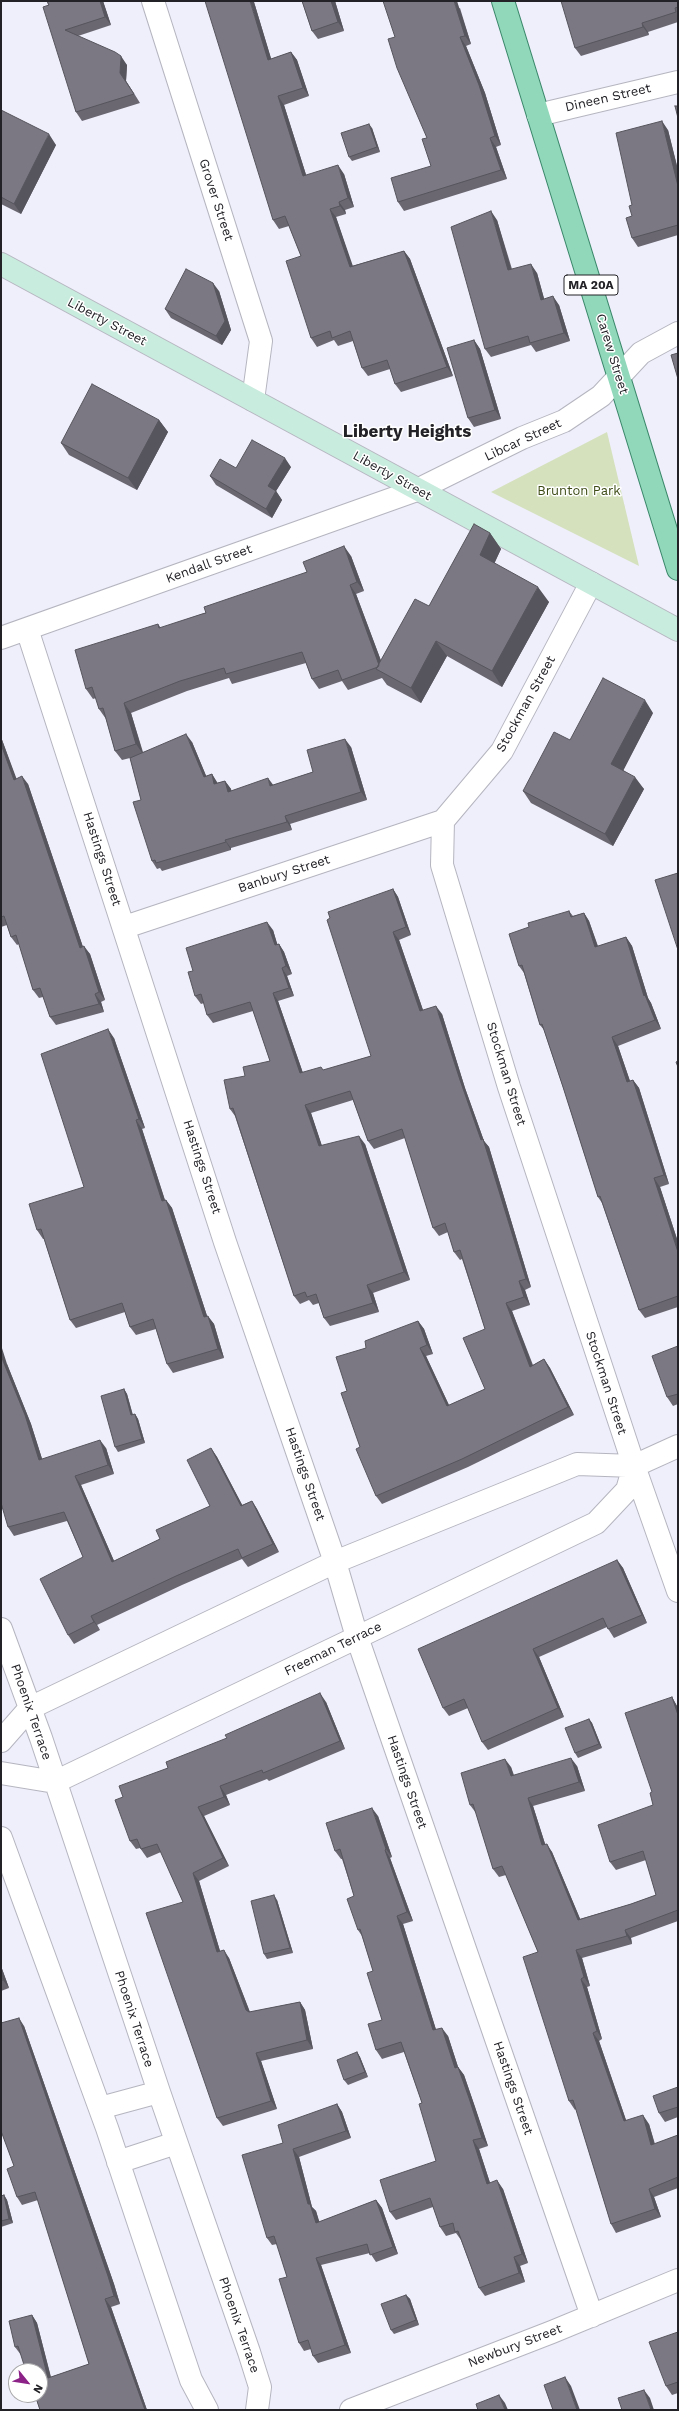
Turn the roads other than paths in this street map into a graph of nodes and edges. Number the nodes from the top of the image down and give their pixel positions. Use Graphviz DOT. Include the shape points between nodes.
graph roads {
  1 [pos="153,1"];
  2 [pos="503,1"];
  3 [pos="678,82"];
  4 [pos="538,115"];
  5 [pos="1,264"];
  6 [pos="678,333"];
  7 [pos="620,378"];
  8 [pos="253,400"];
  9 [pos="417,490"];
  10 [pos="678,569"];
  11 [pos="591,583"];
  12 [pos="27,630"];
  13 [pos="678,630"];
  14 [pos="1,638"];
  15 [pos="443,821"];
  16 [pos="125,928"];
  17 [pos="678,1446"];
  18 [pos="634,1466"];
  19 [pos="335,1562"];
  20 [pos="678,1591"];
  21 [pos="1,1628"];
  22 [pos="357,1637"];
  23 [pos="30,1708"];
  24 [pos="1,1741"];
  25 [pos="1,1773"];
  26 [pos="55,1782"];
  27 [pos="1,1838"];
  28 [pos="159,2092"];
  29 [pos="100,2108"];
  30 [pos="176,2143"];
  31 [pos="118,2162"];
  32 [pos="678,2280"];
  33 [pos="592,2316"];
  34 [pos="207,2410"];
  35 [pos="257,2410"];
  36 [pos="351,2410"];
  1 -- 8 [label="street, Grover Street" via="261,341"];
  2 -- 4 [label="main road, Carew Street / MA 20A"];
  3 -- 4 [label="street, Dineen Street"];
  4 -- 7 [label="main road, Carew Street / MA 20A"];
  5 -- 8 [label="main road, Liberty Street"];
  6 -- 7 [label="street, Libcar Street" via="641,353"];
  7 -- 9 [label="street, Libcar Street" via="601,396 564,421"];
  7 -- 10 [label="main road, Carew Street / MA 20A"];
  8 -- 9 [label="main road, Liberty Street"];
  9 -- 11 [label="main road, Liberty Street"];
  9 -- 12 [label="street, Kendall Street"];
  11 -- 13 [label="main road, Liberty Street"];
  11 -- 15 [label="street, Stockman Street" via="502,751"];
  12 -- 14 [label="street, Kendall Street"];
  12 -- 16 [label="street, Hastings Street"];
  15 -- 16 [label="street, Banbury Street"];
  15 -- 18 [label="street, Stockman Street" via="442,865 509,1087"];
  16 -- 19 [label="street, Hastings Street" via="225,1242"];
  17 -- 18 [label="street"];
  18 -- 19 [label="street" via="578,1464"];
  18 -- 20 [label="street, Stockman Street"];
  18 -- 22 [label="street, Freeman Terrace" via="627,1490 596,1523"];
  19 -- 22 [label="street, Hastings Street"];
  19 -- 23 [label="street"];
  21 -- 23 [label="street, Phoenix Terrace"];
  22 -- 26 [label="street, Freeman Terrace"];
  22 -- 33 [label="street, Hastings Street"];
  23 -- 24 [label="street"];
  23 -- 26 [label="street, Phoenix Terrace"];
  25 -- 26 [label="street"];
  26 -- 28 [label="street, Phoenix Terrace"];
  27 -- 29 [label="street"];
  28 -- 29 [label="street"];
  28 -- 30 [label="street, Phoenix Terrace"];
  29 -- 31 [label="street"];
  30 -- 31 [label="street"];
  30 -- 35 [label="street, Phoenix Terrace" via="260,2388"];
  31 -- 34 [label="street" via="190,2380"];
  32 -- 33 [label="street, Newbury Street"];
  33 -- 36 [label="street, Newbury Street"];
}
